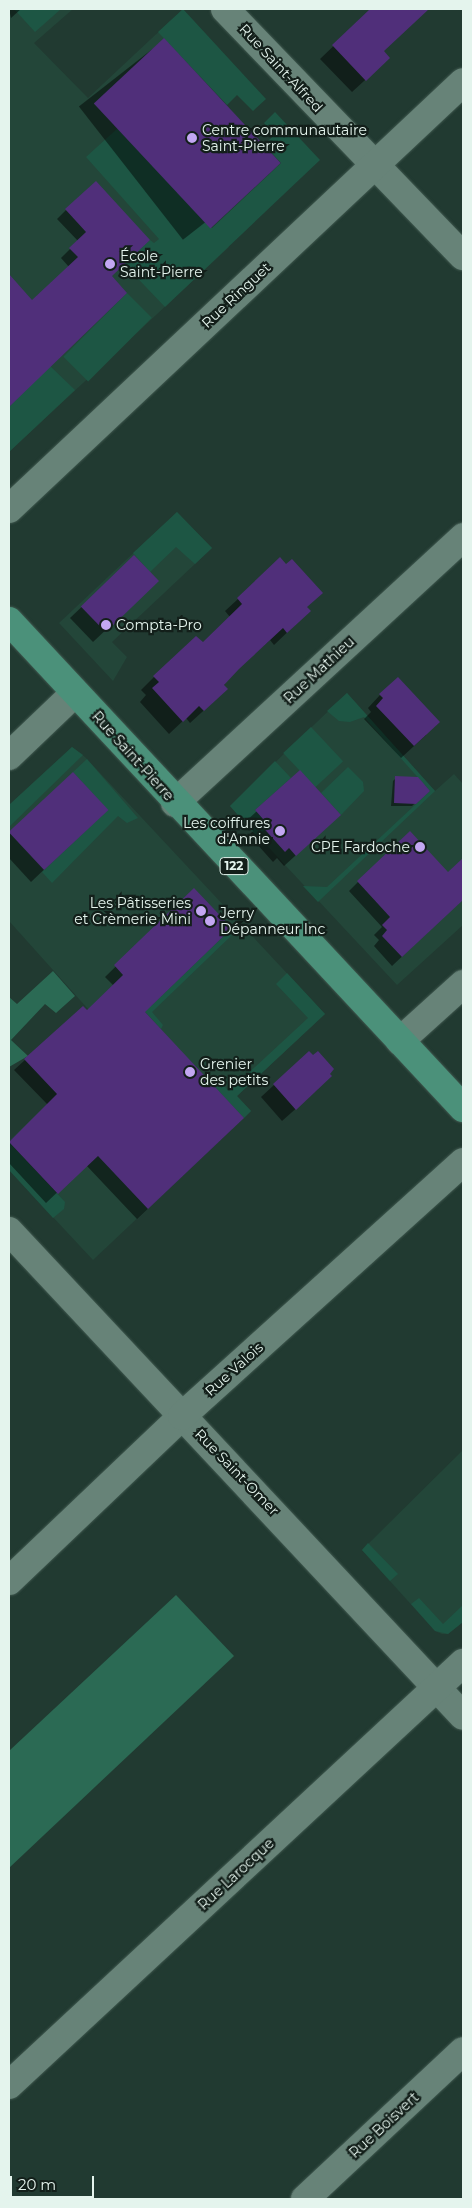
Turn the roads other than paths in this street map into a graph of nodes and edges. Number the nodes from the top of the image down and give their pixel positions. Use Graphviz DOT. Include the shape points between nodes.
graph roads {
  1 [pos="225,9"];
  2 [pos="463,82"];
  3 [pos="374,165"];
  4 [pos="463,256"];
  5 [pos="9,509"];
  6 [pos="463,536"];
  7 [pos="9,621"];
  8 [pos="75,693"];
  9 [pos="9,756"];
  10 [pos="175,803"];
  11 [pos="463,984"];
  12 [pos="400,1041"];
  13 [pos="463,1108"];
  14 [pos="463,1162"];
  15 [pos="9,1231"];
  16 [pos="182,1416"];
  17 [pos="9,1581"];
  18 [pos="463,1663"];
  19 [pos="438,1687"];
  20 [pos="463,1716"];
  21 [pos="463,2051"];
  22 [pos="9,2085"];
  23 [pos="305,2199"];
  1 -- 3 [label="street, Rue Saint-Alfred"];
  2 -- 3 [label="street, Rue Ringuet"];
  3 -- 4 [label="street, Rue Saint-Alfred"];
  3 -- 5 [label="street, Rue Ringuet"];
  6 -- 10 [label="street, Rue Mathieu"];
  7 -- 8 [label="main road, Rue Saint-Pierre / 122"];
  8 -- 9 [label="street"];
  8 -- 10 [label="main road, Rue Saint-Pierre / 122"];
  10 -- 12 [label="main road, Rue Saint-Pierre / 122"];
  11 -- 12 [label="street"];
  12 -- 13 [label="main road, Rue Saint-Pierre / 122"];
  14 -- 16 [label="street, Rue Valois"];
  15 -- 16 [label="street, Rue Saint-Omer"];
  16 -- 17 [label="street, Rue Valois"];
  16 -- 19 [label="street, Rue Saint-Omer"];
  18 -- 19 [label="street, Rue Larocque"];
  19 -- 20 [label="street, Rue Saint-Omer"];
  19 -- 22 [label="street, Rue Larocque"];
  21 -- 23 [label="street, Rue Boisvert"];
}
